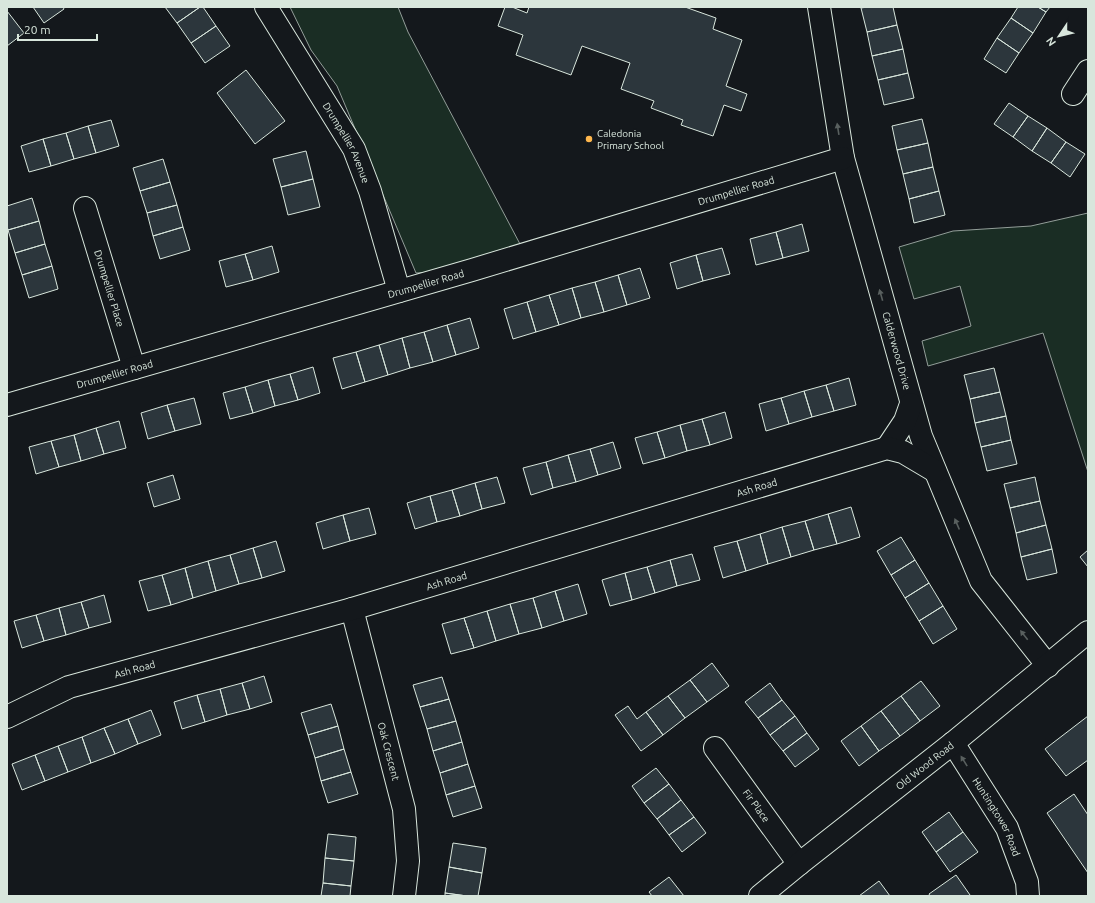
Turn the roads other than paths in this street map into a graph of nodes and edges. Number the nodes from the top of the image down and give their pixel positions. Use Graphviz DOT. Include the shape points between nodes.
graph roads {
  1 [pos="266,7"];
  2 [pos="819,7"];
  3 [pos="1088,71"];
  4 [pos="1073,94"];
  5 [pos="843,158"];
  6 [pos="85,208"];
  7 [pos="399,291"];
  8 [pos="134,368"];
  9 [pos="911,404"];
  10 [pos="7,405"];
  11 [pos="887,448"];
  12 [pos="935,471"];
  13 [pos="352,609"];
  14 [pos="1088,632"];
  15 [pos="1048,666"];
  16 [pos="7,717"];
  17 [pos="953,743"];
  18 [pos="715,748"];
  19 [pos="799,864"];
  20 [pos="404,896"];
  21 [pos="760,896"];
  22 [pos="1028,896"];
  1 -- 7 [label="street, Drumpellier Avenue" via="354,149 370,190"];
  5 -- 2 [label="street, Calderwood Drive, one-way"];
  3 -- 4 [label="street"];
  5 -- 7 [label="street, Drumpellier Road"];
  9 -- 5 [label="street, Calderwood Drive, one-way"];
  6 -- 8 [label="street, Drumpellier Place"];
  7 -- 8 [label="street, Drumpellier Road"];
  8 -- 10 [label="street, Drumpellier Road"];
  9 -- 11 [label="street" via="905,421"];
  9 -- 12 [label="street, Calderwood Drive"];
  11 -- 12 [label="street" via="903,452"];
  11 -- 13 [label="street, Ash Road"];
  15 -- 12 [label="street, Calderwood Drive, one-way" via="981,581"];
  13 -- 16 [label="street, Ash Road" via="69,687"];
  13 -- 20 [label="street, Oak Crescent" via="404,809 408,861"];
  14 -- 15 [label="street, Old Wood Road"];
  15 -- 17 [label="street, Old Wood Road"];
  17 -- 19 [label="street, Old Wood Road"];
  22 -- 17 [label="street, Huntingtower Road, one-way" via="1027,882 1007,828"];
  18 -- 19 [label="street, Fir Place"];
  19 -- 21 [label="street, Old Wood Road"];
}
